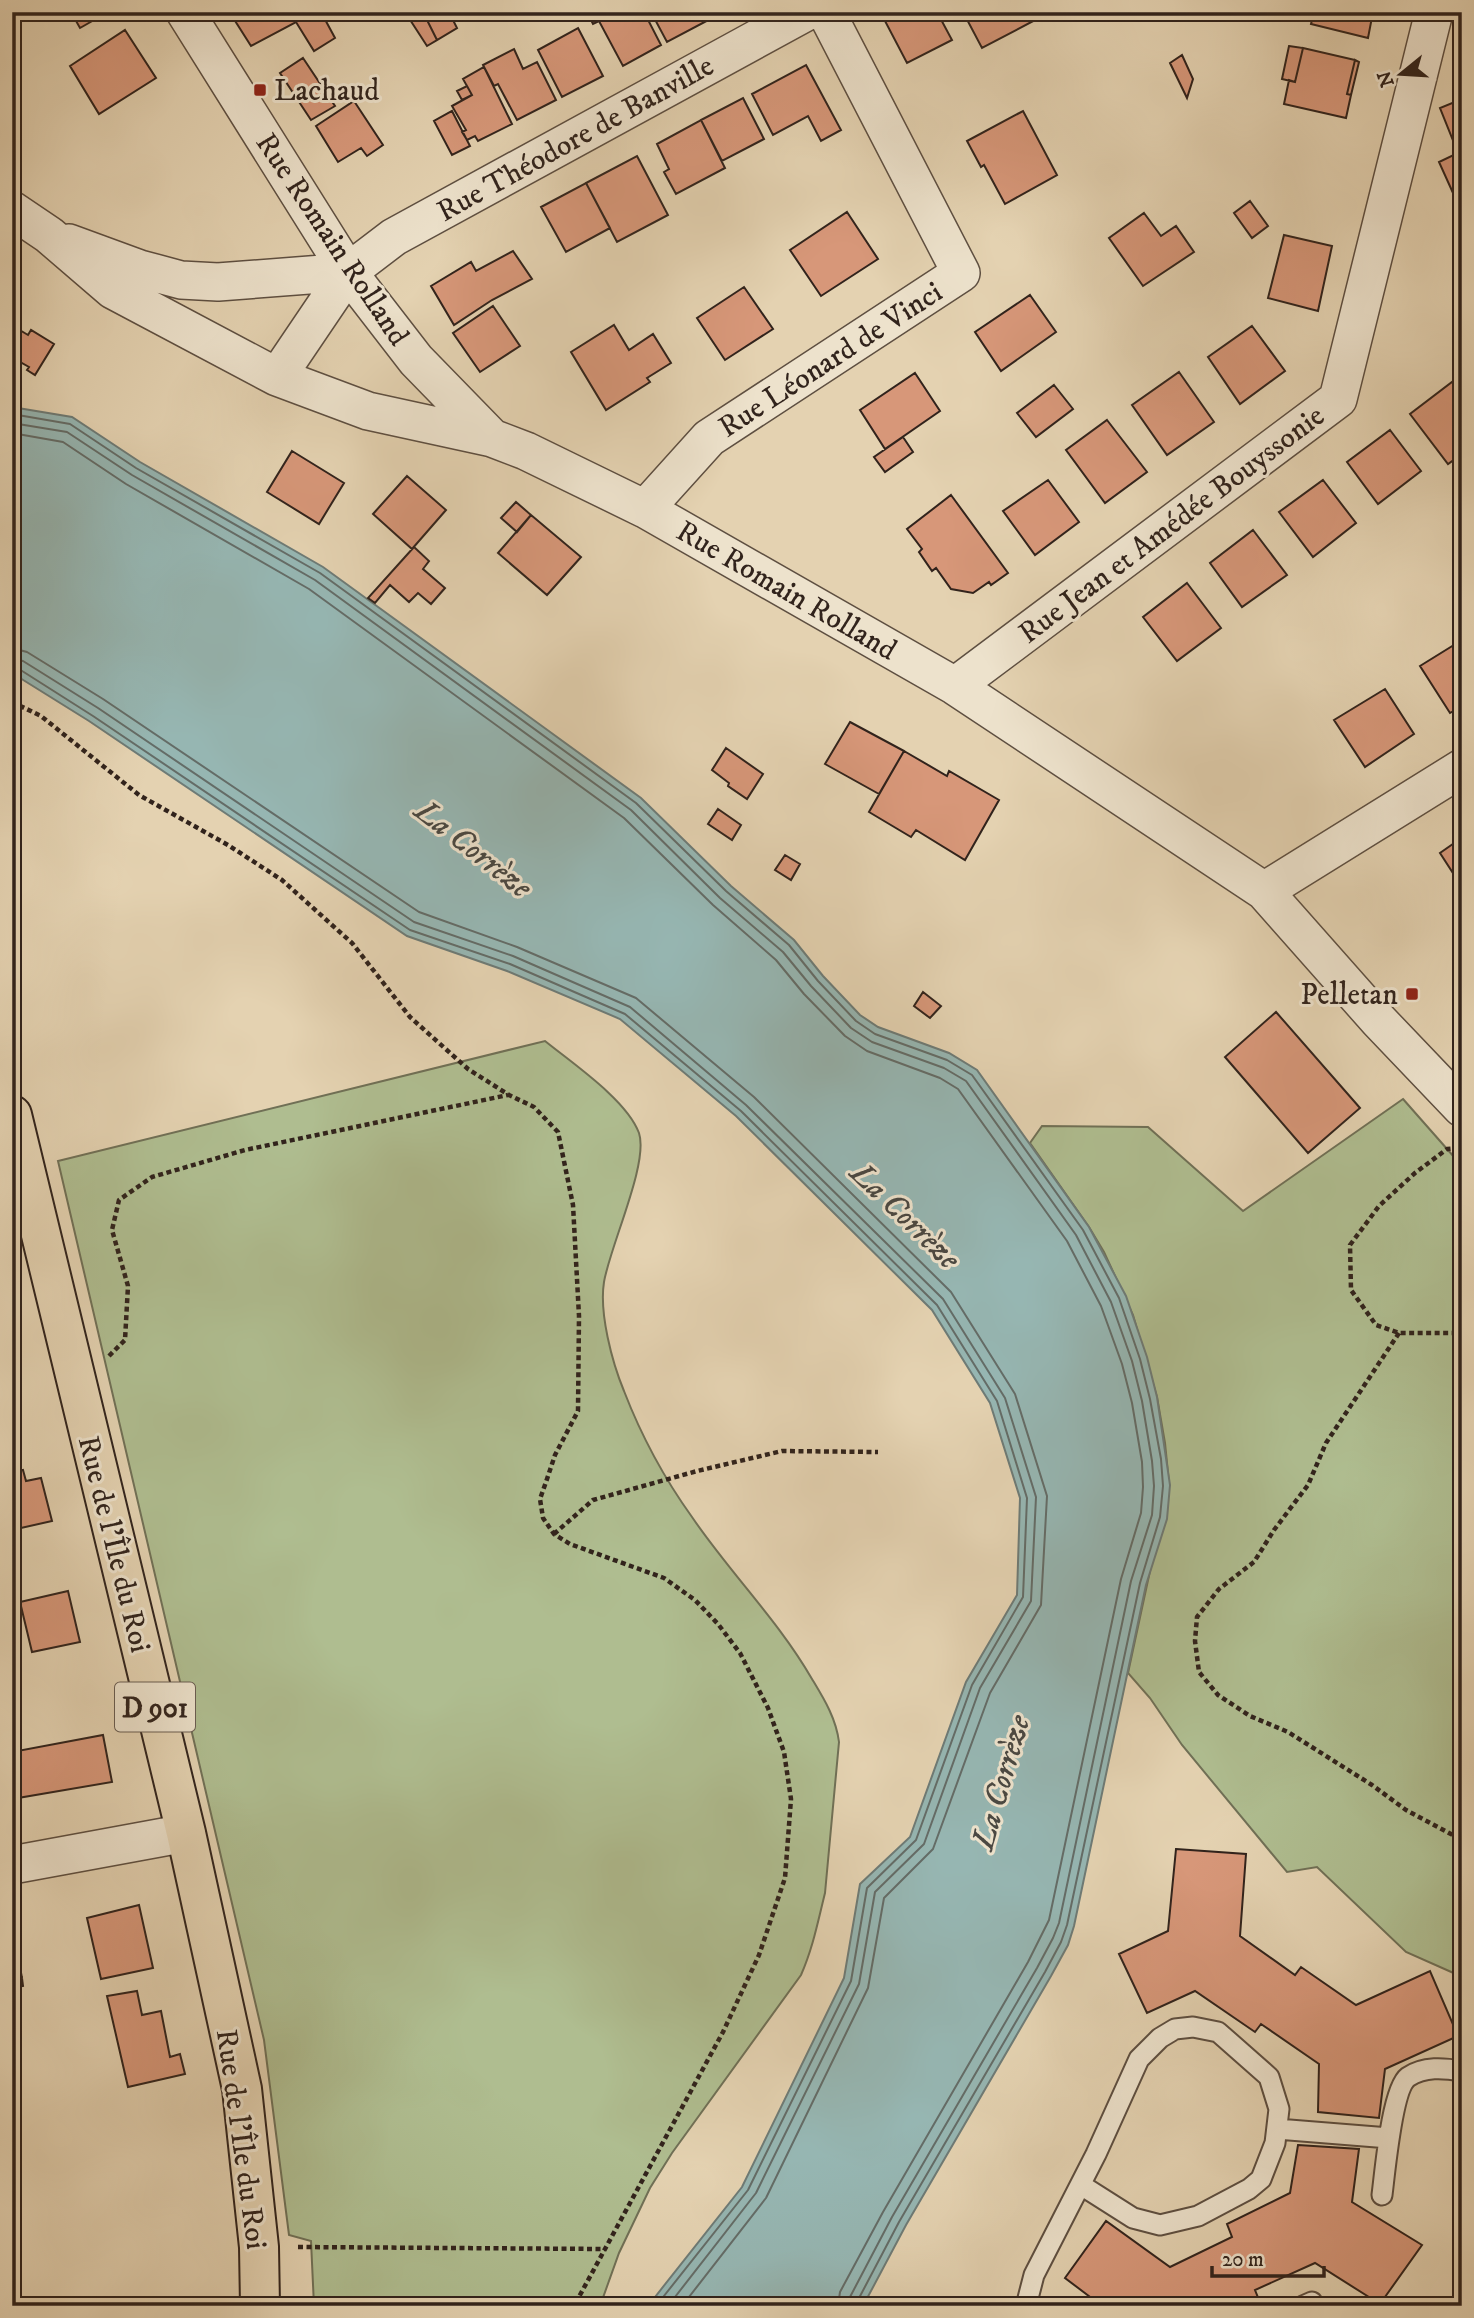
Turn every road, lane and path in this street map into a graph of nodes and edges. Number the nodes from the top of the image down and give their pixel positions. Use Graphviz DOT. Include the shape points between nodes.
graph roads {
  1 [pos="185,12"];
  2 [pos="806,12"];
  3 [pos="826,12"];
  4 [pos="1434,12"];
  5 [pos="12,210"];
  6 [pos="48,235"];
  7 [pos="348,272"];
  8 [pos="277,377"];
  9 [pos="492,438"];
  10 [pos="645,509"];
  11 [pos="955,686"];
  12 [pos="12,702"];
  13 [pos="1462,768"];
  14 [pos="1264,891"];
  15 [pos="509,1094"];
  16 [pos="1462,1108"];
  17 [pos="12,1115"];
  18 [pos="1462,1147"];
  19 [pos="1399,1333"];
  20 [pos="1462,1333"];
  21 [pos="72,1368"];
  22 [pos="878,1452"];
  23 [pos="554,1534"];
  24 [pos="186,1833"];
  25 [pos="1462,1840"];
  26 [pos="12,1865"];
  27 [pos="1462,2071"];
  28 [pos="1277,2129"];
  29 [pos="1390,2138"];
  30 [pos="1081,2185"];
  31 [pos="1382,2195"];
  32 [pos="259,2247"];
  33 [pos="605,2249"];
  34 [pos="260,2306"];
  35 [pos="574,2306"];
  36 [pos="1026,2306"];
  1 -- 7 [label="street, Rue Romain Rolland"];
  2 -- 7 [label="street, Rue Théodore de Banville" via="394,237"];
  3 -- 10 [label="street, Rue Léonard de Vinci" via="961,273 709,438"];
  4 -- 11 [label="street, Rue Jean et Amédée Bouyssonie" via="1338,399"];
  5 -- 6 [label="street"];
  6 -- 7 [label="street" via="181,280 218,282"];
  6 -- 8 [label="street" via="113,290"];
  7 -- 8 [label="street"];
  7 -- 9 [label="street, Rue Romain Rolland" via="416,360"];
  8 -- 9 [label="street" via="368,411"];
  9 -- 10 [label="street, Rue Romain Rolland"];
  10 -- 11 [label="street, Rue Romain Rolland"];
  11 -- 14 [label="street, Rue Romain Rolland"];
  12 -- 15 [label="path" via="41,716 139,795 282,880 352,943 410,1017 468,1069"];
  13 -- 14 [label="street"];
  14 -- 16 [label="street, Rue Romain Rolland"];
  15 -- 21 [label="path" via="245,1150 152,1177 119,1200 112,1230 128,1286 125,1340 105,1360"];
  15 -- 23 [label="path" via="534,1107 558,1132 573,1205 578,1411 555,1455 540,1499 543,1518"];
  17 -- 21 [label="main road, Rue de l'Île du Roi / D 901"];
  18 -- 19 [label="path" via="1447,1149 1415,1173 1379,1206 1350,1245 1351,1290 1376,1325"];
  19 -- 20 [label="path"];
  19 -- 25 [label="path" via="1326,1443 1308,1485 1254,1562 1219,1590 1197,1617 1195,1641 1199,1672 1218,1695 1250,1716 1288,1732 1406,1810"];
  21 -- 24 [label="main road, Rue de l'Île du Roi / D 901"];
  22 -- 23 [label="path" via="782,1451 697,1471 593,1500"];
  23 -- 33 [label="path" via="664,1578 695,1600 718,1625 740,1653 768,1708 784,1752 791,1799 785,1878 759,1955 723,2032"];
  24 -- 26 [label="street"];
  24 -- 32 [label="main road, Rue de l'Île du Roi / D 901" via="242,2089"];
  27 -- 29 [label="lane" via="1425,2069 1407,2078 1399,2088"];
  28 -- 29 [label="lane"];
  28 -- 30 [label="lane" via="1261,2179 1198,2216 1160,2225 1133,2218"];
  28 -- 30 [label="lane" via="1279,2109 1269,2077 1218,2032 1175,2029 1139,2059"];
  29 -- 31 [label="lane"];
  30 -- 36 [label="lane" via="1034,2276"];
  32 -- 33 [label="path"];
  32 -- 34 [label="main road, Rue de l'Île du Roi / D 901"];
  33 -- 35 [label="path"];
}
